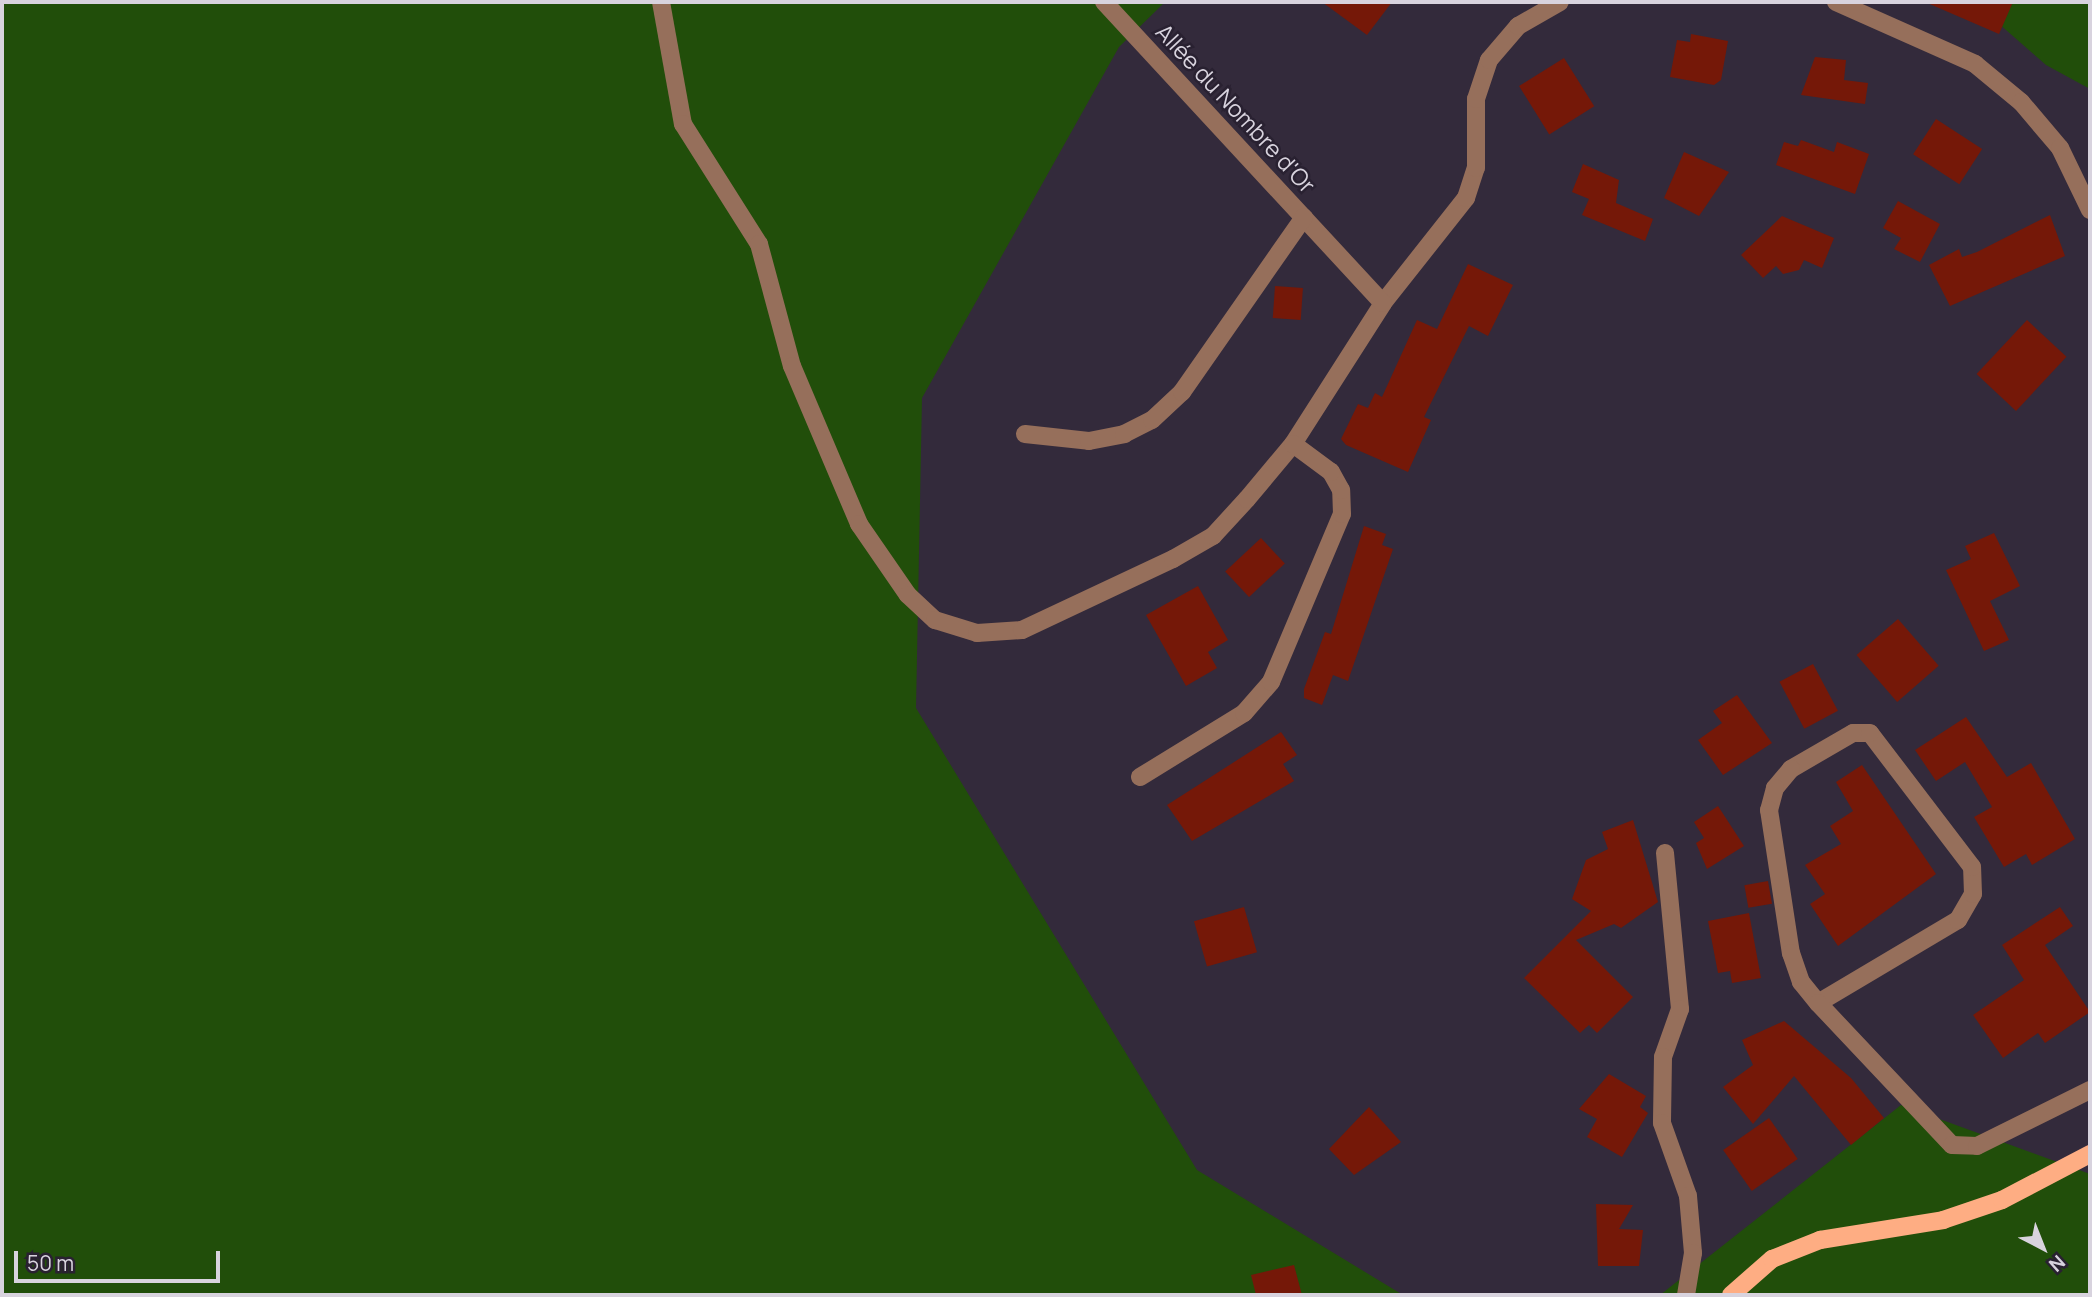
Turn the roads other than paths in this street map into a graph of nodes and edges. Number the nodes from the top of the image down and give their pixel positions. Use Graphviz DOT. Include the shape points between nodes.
graph roads {
  1 [pos="661,2"];
  2 [pos="1104,2"];
  3 [pos="1560,2"];
  4 [pos="1836,2"];
  5 [pos="2090,210"];
  6 [pos="1304,217"];
  7 [pos="1383,303"];
  8 [pos="1025,434"];
  9 [pos="1293,444"];
  10 [pos="1140,776"];
  11 [pos="1665,853"];
  12 [pos="1818,1003"];
  13 [pos="2090,1090"];
  14 [pos="2090,1154"];
  15 [pos="1686,1295"];
  16 [pos="1731,1295"];
  1 -- 9 [label="street" via="683,124 759,244 819,438 859,524 908,596 935,620 977,633 1022,630 1173,559 1213,536"];
  2 -- 6 [label="street, Allée du Nombre d'Or"];
  3 -- 7 [label="street" via="1518,26 1489,60 1476,99 1476,168 1466,198"];
  4 -- 5 [label="street" via="1975,64 2012,94 2060,148"];
  6 -- 7 [label="street, Allée du Nombre d'Or"];
  6 -- 8 [label="street, Allée du Nombre d'Or" via="1182,392 1152,419 1124,435 1089,441"];
  7 -- 9 [label="street"];
  9 -- 10 [label="street" via="1331,472 1341,490 1342,514 1271,682 1244,713"];
  11 -- 15 [label="street" via="1680,1009 1663,1057 1662,1123 1688,1196 1693,1253"];
  12 -- 12 [label="street" via="1791,953 1769,810 1775,788 1791,769 1853,733 1870,733 1972,867 1973,894 1958,920"];
  12 -- 13 [label="street" via="1952,1145 1977,1146"];
  14 -- 16 [label="main road" via="2002,1200 1955,1216 1820,1240 1772,1259"];
}
